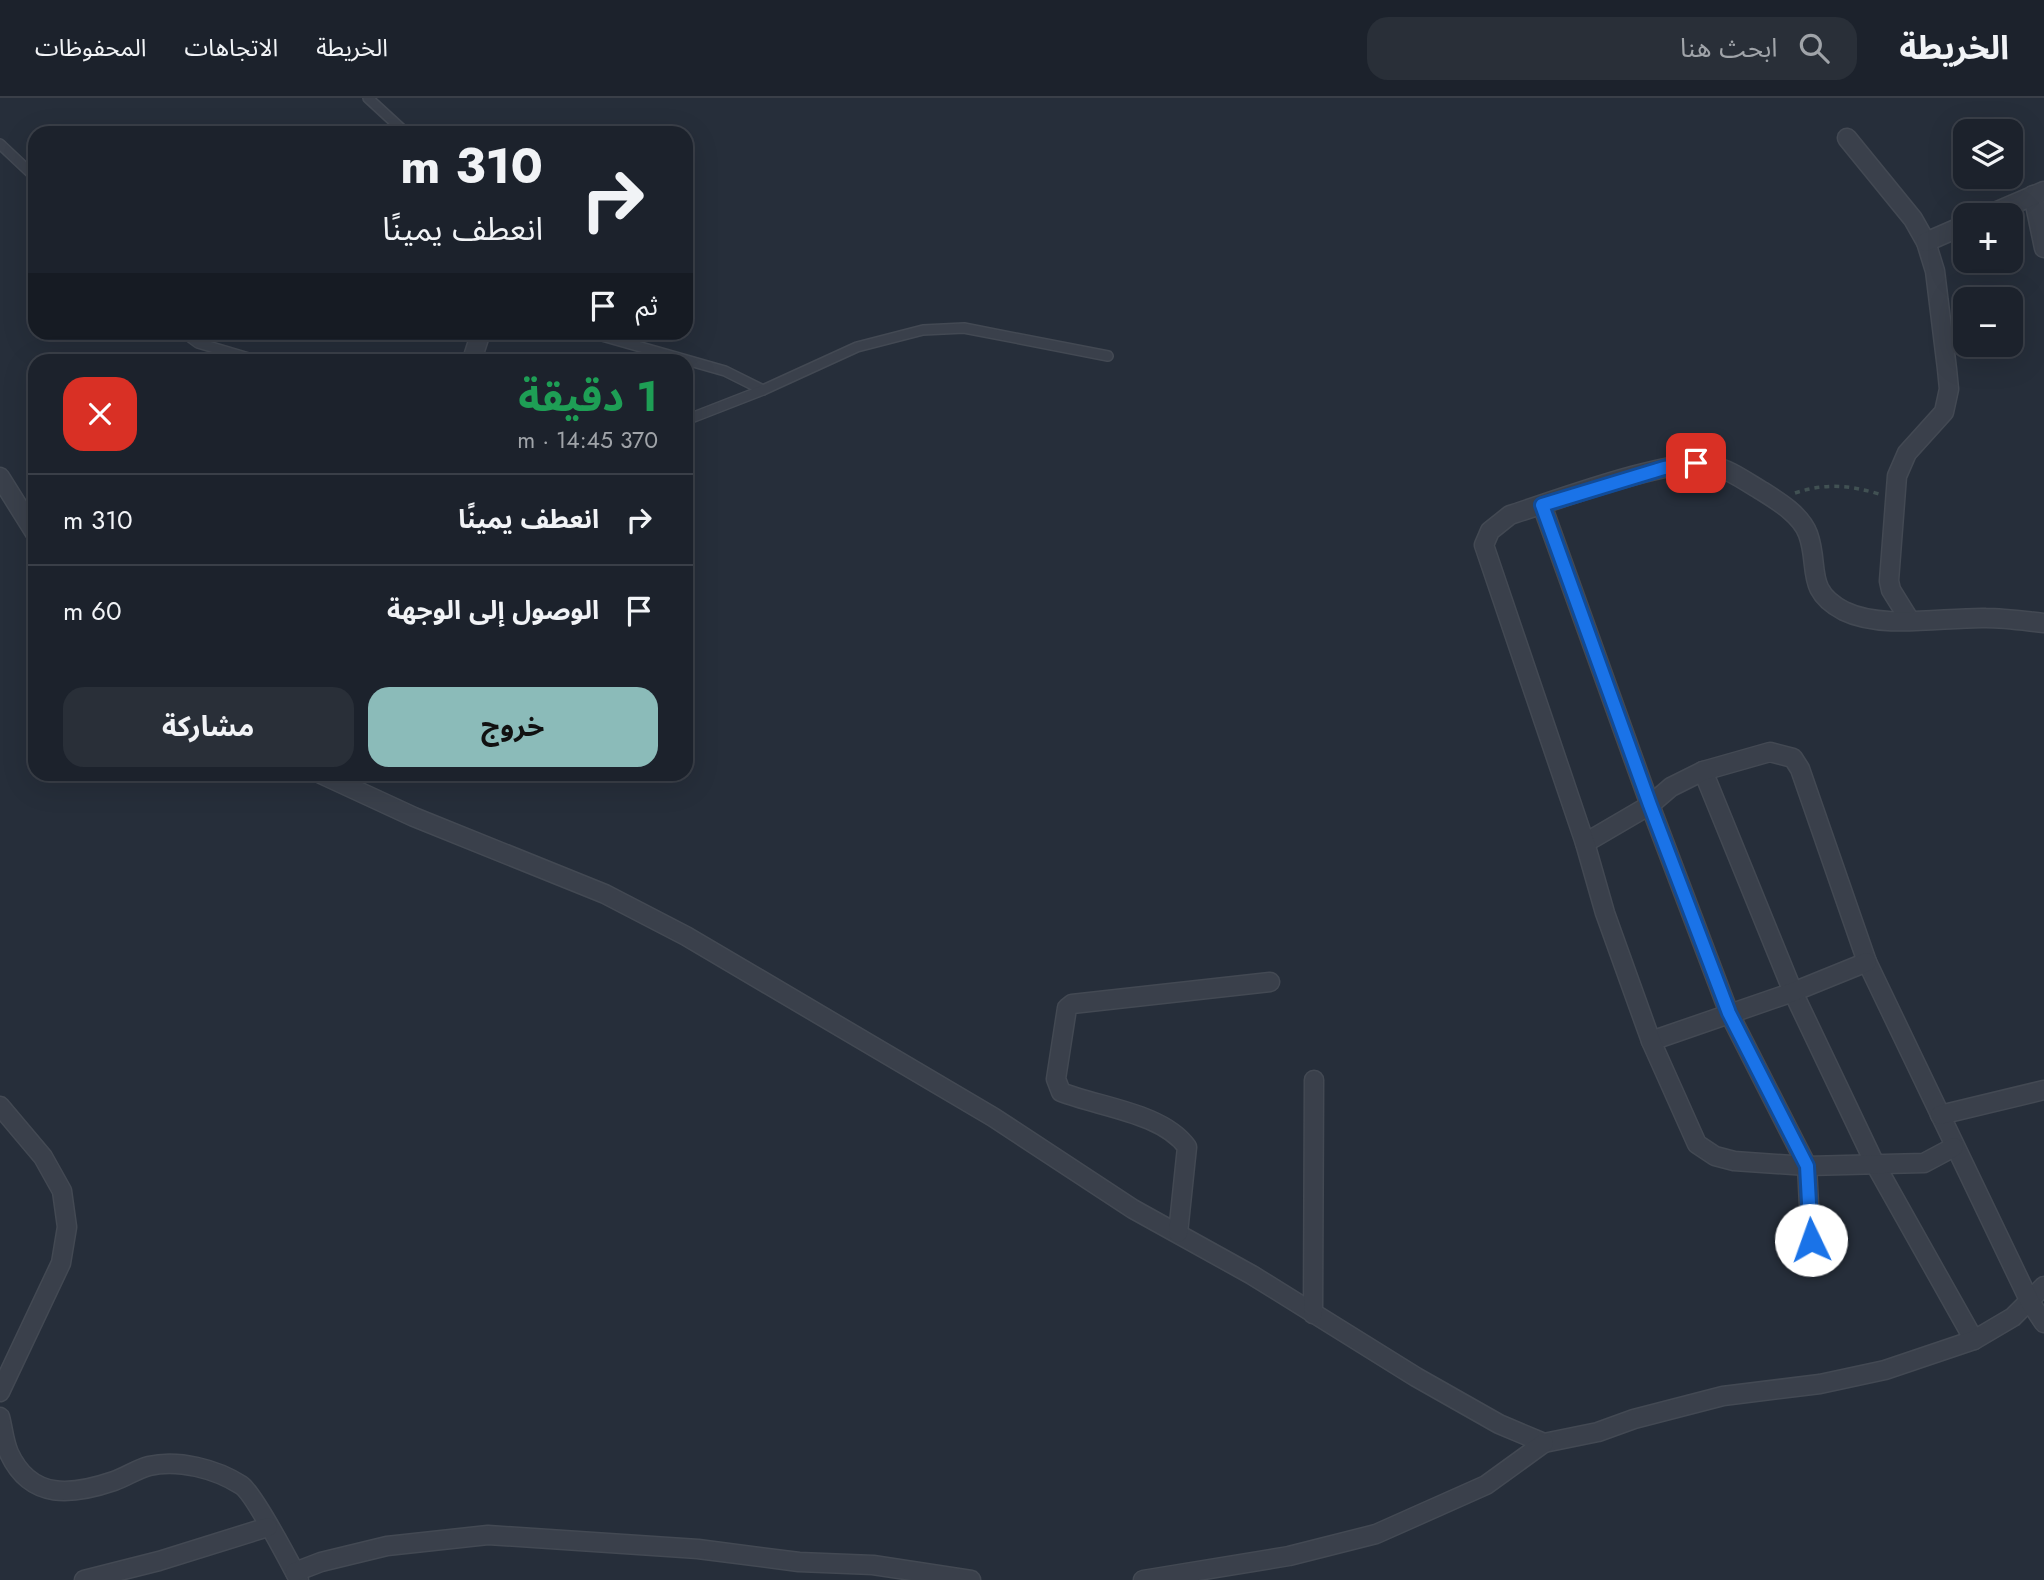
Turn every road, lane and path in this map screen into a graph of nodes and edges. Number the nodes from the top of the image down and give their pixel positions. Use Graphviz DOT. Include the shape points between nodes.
graph roads {
  1 [pos="368,98"];
  2 [pos="398,126"];
  3 [pos="1847,138"];
  4 [pos="0,144"];
  5 [pos="28,170"];
  6 [pos="2039,193"];
  7 [pos="2016,203"];
  8 [pos="1953,231"];
  9 [pos="1926,243"];
  10 [pos="2044,248"];
  11 [pos="194,340"];
  12 [pos="616,340"];
  13 [pos="235,354"];
  14 [pos="666,354"];
  15 [pos="1108,356"];
  16 [pos="693,362"];
  17 [pos="763,390"];
  18 [pos="693,417"];
  19 [pos="0,482"];
  20 [pos="1894,498"];
  21 [pos="1776,500"];
  22 [pos="1542,505"];
  23 [pos="28,523"];
  24 [pos="1909,620"];
  25 [pos="2044,623"];
  26 [pos="1703,771"];
  27 [pos="336,781"];
  28 [pos="1650,805"];
  29 [pos="1584,843"];
  30 [pos="1867,962"];
  31 [pos="1270,982"];
  32 [pos="1793,992"];
  33 [pos="1729,1013"];
  34 [pos="1651,1041"];
  35 [pos="1314,1080"];
  36 [pos="2044,1090"];
  37 [pos="0,1106"];
  38 [pos="1940,1115"];
  39 [pos="1954,1147"];
  40 [pos="1875,1164"];
  41 [pos="1807,1166"];
  42 [pos="1178,1233"];
  43 [pos="1812,1265"];
  44 [pos="2044,1286"];
  45 [pos="2031,1301"];
  46 [pos="1313,1314"];
  47 [pos="2044,1323"];
  48 [pos="1974,1340"];
  49 [pos="0,1392"];
  50 [pos="0,1417"];
  51 [pos="1544,1443"];
  52 [pos="268,1527"];
  53 [pos="297,1576"];
  54 [pos="952,1579"];
  55 [pos="84,1580"];
  56 [pos="971,1580"];
  57 [pos="1143,1580"];
  1 -- 2 [label="lane"];
  3 -- 9 [label="street" via="1913,219"];
  4 -- 5 [label="lane"];
  6 -- 7 [label="street"];
  6 -- 10 [label="street"];
  8 -- 9 [label="street"];
  9 -- 20 [label="street" via="1935,271 1948,389 1944,412 1907,453"];
  11 -- 13 [label="lane"];
  12 -- 14 [label="lane"];
  15 -- 17 [label="lane" via="943,327 858,347"];
  16 -- 17 [label="lane" via="726,371"];
  17 -- 18 [label="lane"];
  19 -- 23 [label="street"];
  20 -- 21 [label="path" via="1837,485"];
  20 -- 24 [label="street" via="1889,582"];
  21 -- 22 [label="street" via="1729,472 1696,463 1664,468"];
  21 -- 24 [label="street" via="1808,534 1814,579 1831,603 1864,617"];
  22 -- 28 [label="street"];
  22 -- 29 [label="street" via="1504,520 1490,531 1484,545"];
  24 -- 25 [label="street" via="1989,618"];
  26 -- 28 [label="street" via="1671,786"];
  26 -- 30 [label="street" via="1770,752 1793,758"];
  26 -- 32 [label="street"];
  27 -- 42 [label="street" via="605,894 674,930 993,1117 1133,1209"];
  28 -- 29 [label="street"];
  28 -- 33 [label="street"];
  29 -- 34 [label="street"];
  30 -- 32 [label="street"];
  30 -- 38 [label="street"];
  31 -- 42 [label="street" via="1073,1003 1067,1008 1056,1079 1061,1092 1160,1124 1187,1147"];
  32 -- 33 [label="street"];
  32 -- 40 [label="street"];
  33 -- 34 [label="street"];
  33 -- 41 [label="street"];
  34 -- 41 [label="street" via="1697,1144 1734,1161"];
  35 -- 46 [label="street"];
  36 -- 38 [label="street"];
  37 -- 49 [label="street" via="62,1191 67,1227 61,1263"];
  38 -- 39 [label="street"];
  39 -- 40 [label="street" via="1924,1163"];
  39 -- 45 [label="street"];
  40 -- 41 [label="street"];
  40 -- 48 [label="street"];
  41 -- 43 [label="street"];
  42 -- 46 [label="street"];
  44 -- 45 [label="street"];
  45 -- 47 [label="street"];
  45 -- 48 [label="street"];
  46 -- 51 [label="street" via="1499,1424"];
  48 -- 51 [label="street" via="1885,1370 1820,1384 1723,1396"];
  50 -- 52 [label="street" via="9,1452 39,1487 84,1491 149,1466 184,1464 242,1485 253,1495"];
  51 -- 57 [label="street" via="1486,1485 1377,1534 1289,1556"];
  52 -- 53 [label="street"];
  52 -- 55 [label="street"];
  53 -- 54 [label="street" via="321,1562 387,1546 488,1535 698,1549 873,1566"];
  54 -- 56 [label="street"];
}
